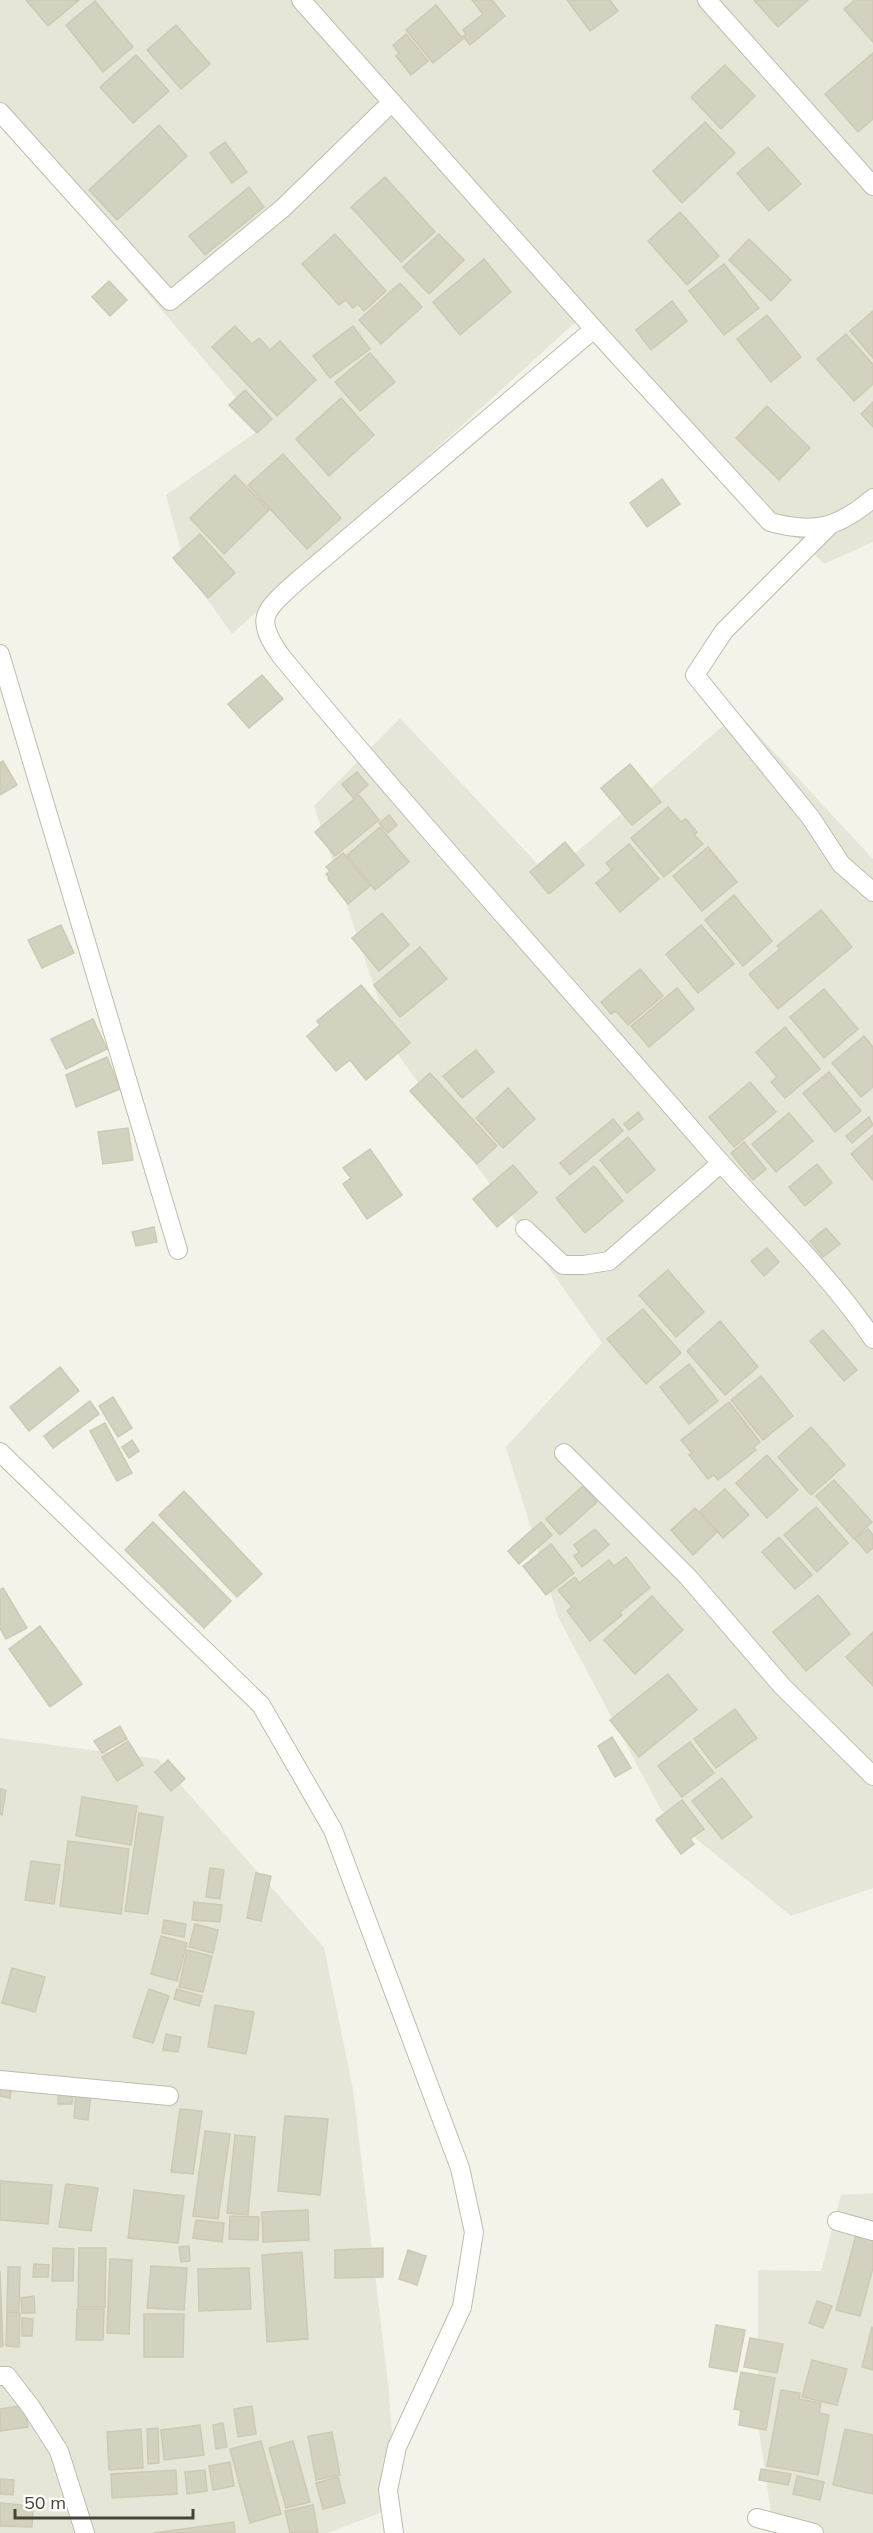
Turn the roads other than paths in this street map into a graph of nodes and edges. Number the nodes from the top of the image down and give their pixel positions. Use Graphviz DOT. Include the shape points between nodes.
graph roads {
  1 [pos="301,0"];
  2 [pos="707,0"];
  3 [pos="392,102"];
  4 [pos="0,112"];
  5 [pos="873,186"];
  6 [pos="594,329"];
  7 [pos="873,498"];
  8 [pos="829,526"];
  9 [pos="0,654"];
  10 [pos="873,892"];
  11 [pos="721,1163"];
  12 [pos="525,1229"];
  13 [pos="178,1250"];
  14 [pos="871,1333"];
  15 [pos="0,1452"];
  16 [pos="564,1452"];
  17 [pos="870,1766"];
  18 [pos="0,2080"];
  19 [pos="169,2096"];
  20 [pos="837,2221"];
  21 [pos="873,2231"];
  22 [pos="0,2376"];
  23 [pos="758,2518"];
  24 [pos="85,2533"];
  25 [pos="394,2533"];
  26 [pos="814,2533"];
  1 -- 3 [label="street"];
  2 -- 5 [label="street"];
  3 -- 4 [label="street" via="283,208 170,301"];
  3 -- 6 [label="street"];
  6 -- 8 [label="street" via="770,522 795,529"];
  6 -- 11 [label="street" via="296,582 269,607 264,622 269,640 281,656 382,779"];
  7 -- 8 [label="street"];
  8 -- 10 [label="street" via="724,632 695,675 811,818 841,864"];
  9 -- 13 [label="street"];
  11 -- 12 [label="street" via="609,1261 563,1265"];
  11 -- 14 [label="street"];
  15 -- 25 [label="street" via="261,1705 333,1830 460,2168 474,2232 462,2307 397,2447 388,2490"];
  16 -- 17 [label="street" via="688,1576 782,1686"];
  18 -- 19 [label="street"];
  20 -- 21 [label="street"];
  22 -- 24 [label="street" via="7,2376 59,2451"];
  23 -- 26 [label="street"];
}
